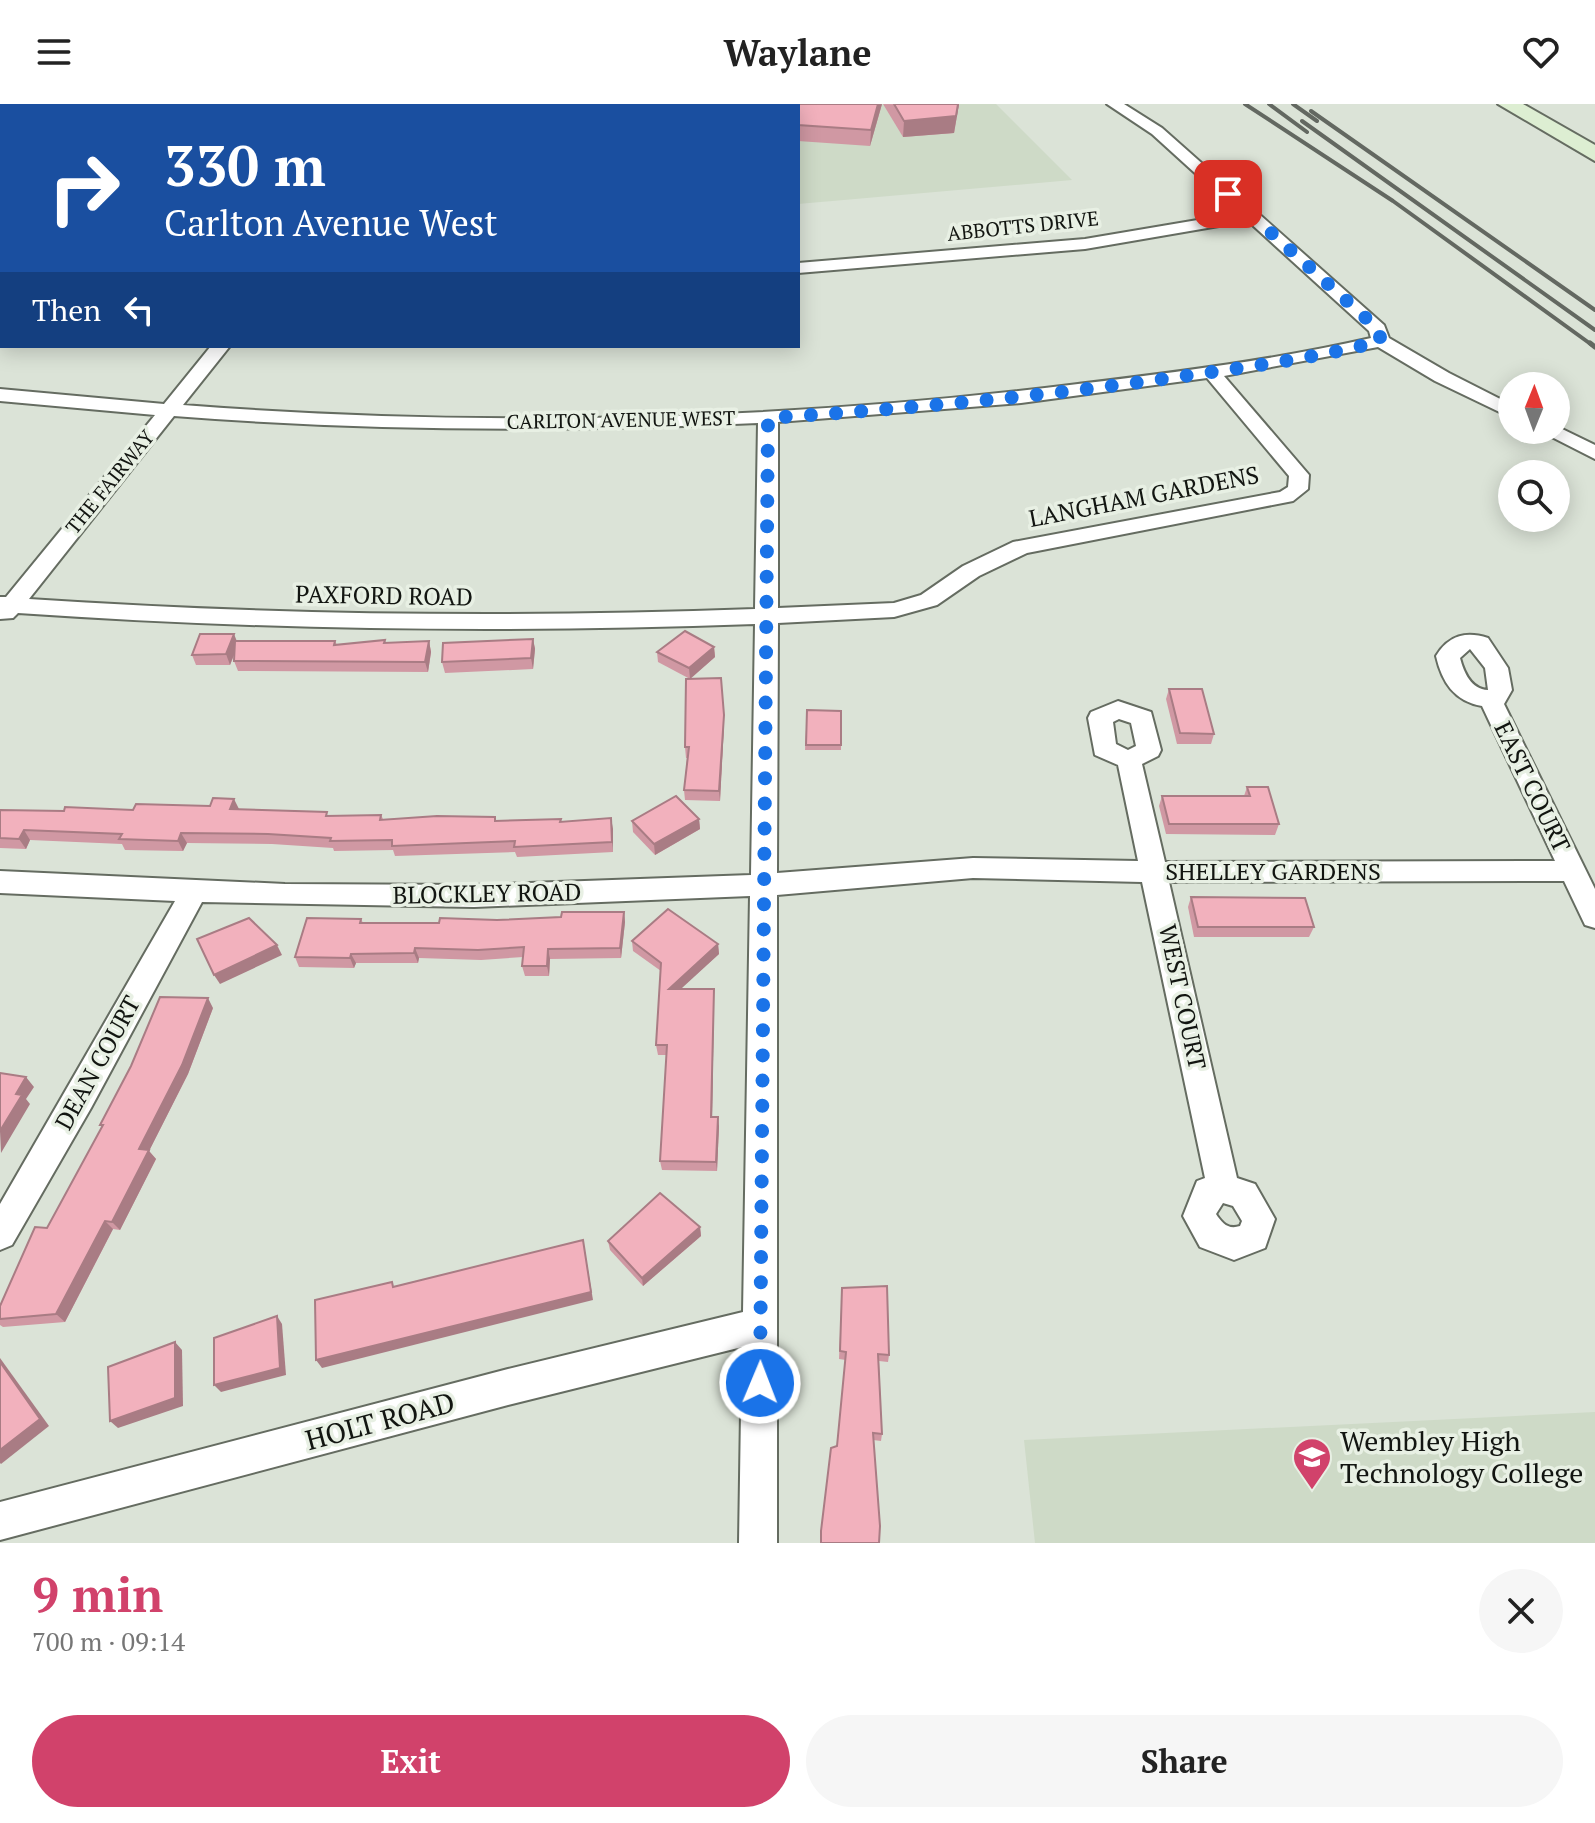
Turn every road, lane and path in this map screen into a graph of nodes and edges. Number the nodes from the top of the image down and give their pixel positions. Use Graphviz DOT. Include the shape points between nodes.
graph roads {
  1 [pos="1114,104"];
  2 [pos="1508,104"];
  3 [pos="1595,154"];
  4 [pos="1252,215"];
  5 [pos="800,268"];
  6 [pos="1381,341"];
  7 [pos="219,348"];
  8 [pos="1211,372"];
  9 [pos="0,395"];
  10 [pos="1498,405"];
  11 [pos="167,410"];
  12 [pos="768,418"];
  13 [pos="1570,441"];
  14 [pos="1595,453"];
  15 [pos="4,609"];
  16 [pos="768,617"];
  17 [pos="1490,699"];
  18 [pos="1129,760"];
  19 [pos="973,868"];
  20 [pos="1573,871"];
  21 [pos="1155,872"];
  22 [pos="0,882"];
  23 [pos="765,885"];
  24 [pos="194,891"];
  25 [pos="1595,917"];
  26 [pos="1223,1188"];
  27 [pos="0,1234"];
  28 [pos="761,1325"];
  29 [pos="0,1521"];
  30 [pos="758,1543"];
  1 -- 4 [label="street" via="1157,131"];
  2 -- 3 [label="street"];
  4 -- 5 [label="street, ABBOTTS DRIVE" via="1085,244"];
  4 -- 6 [label="street" via="1378,329"];
  6 -- 8 [label="street, CARLTON AVENUE WEST"];
  6 -- 10 [label="street"];
  7 -- 11 [label="street, THE FAIRWAY"];
  8 -- 12 [label="street, CARLTON AVENUE WEST" via="966,404"];
  8 -- 16 [label="street, LANGHAM GARDENS" via="1299,475 1298,489 1286,497 1021,547 971,571 929,600 894,610"];
  9 -- 11 [label="street, CARLTON AVENUE WEST"];
  11 -- 12 [label="street, CARLTON AVENUE WEST" via="433,422"];
  11 -- 15 [label="street, THE FAIRWAY"];
  12 -- 16 [label="street"];
  13 -- 14 [label="street"];
  15 -- 16 [label="street, PAXFORD ROAD" via="485,624"];
  16 -- 23 [label="street"];
  17 -- 20 [label="street, EAST COURT"];
  18 -- 21 [label="street, WEST COURT"];
  19 -- 21 [label="street, SHELLEY GARDENS"];
  19 -- 23 [label="street, BLOCKLEY ROAD"];
  20 -- 21 [label="street, SHELLEY GARDENS"];
  20 -- 25 [label="street, EAST COURT"];
  21 -- 26 [label="street, WEST COURT"];
  22 -- 24 [label="street, BLOCKLEY ROAD"];
  23 -- 24 [label="street, BLOCKLEY ROAD" via="474,896"];
  23 -- 28 [label="street"];
  24 -- 27 [label="street, DEAN COURT"];
  28 -- 29 [label="street, HOLT ROAD"];
  28 -- 30 [label="street"];
}
